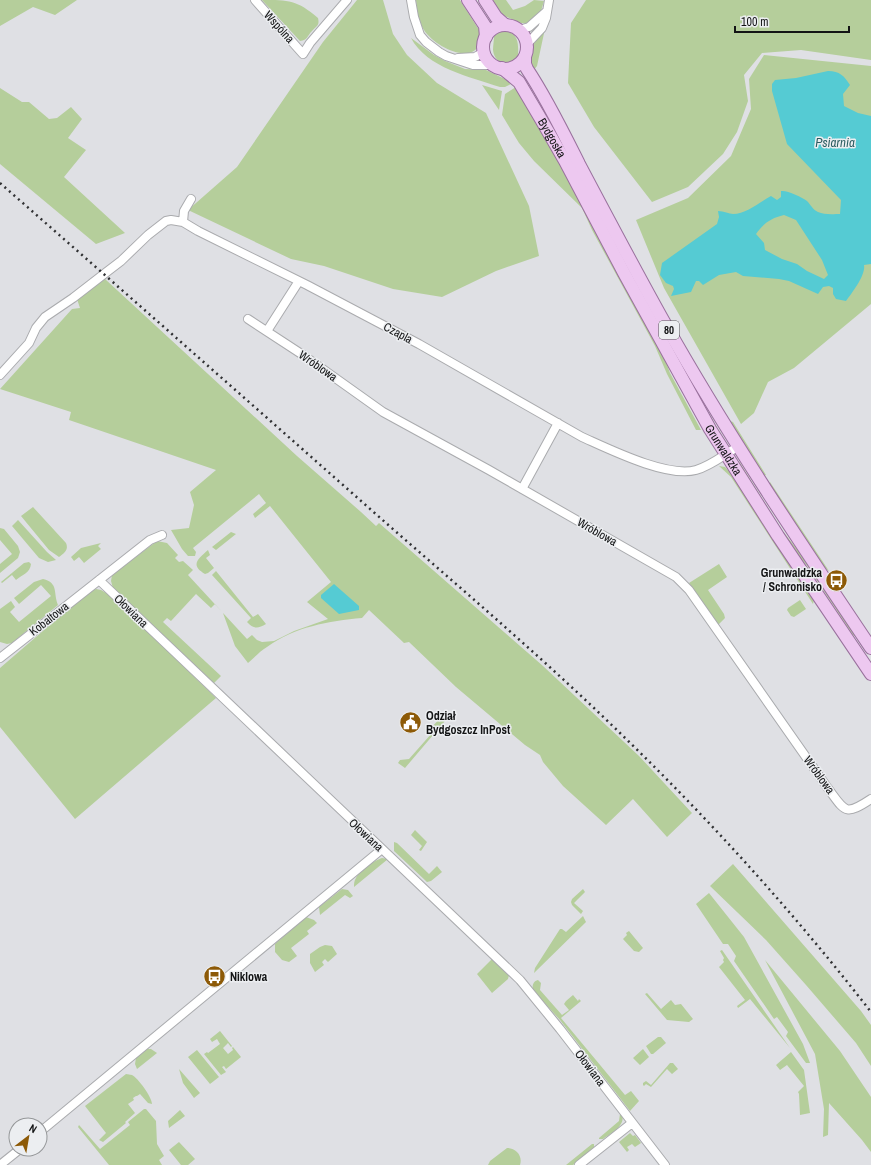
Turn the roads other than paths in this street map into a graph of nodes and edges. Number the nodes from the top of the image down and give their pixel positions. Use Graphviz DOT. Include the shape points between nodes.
graph roads {
  1 [pos="255,0"];
  2 [pos="347,0"];
  3 [pos="411,0"];
  4 [pos="468,0"];
  5 [pos="485,0"];
  6 [pos="549,0"];
  7 [pos="547,10"];
  8 [pos="505,25"];
  9 [pos="519,30"];
  10 [pos="486,37"];
  11 [pos="527,44"];
  12 [pos="484,52"];
  13 [pos="525,57"];
  14 [pos="455,58"];
  15 [pos="497,67"];
  16 [pos="191,199"];
  17 [pos="599,213"];
  18 [pos="183,222"];
  19 [pos="299,281"];
  20 [pos="248,319"];
  21 [pos="267,332"];
  22 [pos="0,375"];
  23 [pos="558,423"];
  24 [pos="739,446"];
  25 [pos="726,454"];
  26 [pos="522,489"];
  27 [pos="162,535"];
  28 [pos="99,580"];
  29 [pos="871,648"];
  30 [pos="0,658"];
  31 [pos="871,674"];
  32 [pos="871,799"];
  33 [pos="382,850"];
  34 [pos="632,1122"];
  35 [pos="48,1125"];
  36 [pos="10,1157"];
  37 [pos="0,1165"];
  38 [pos="579,1165"];
  39 [pos="665,1165"];
  1 -- 2 [label="street, Wspólna" via="303,54"];
  3 -- 14 [label="street" via="420,35 439,52"];
  4 -- 10 [label="main road" via="485,26"];
  5 -- 8 [label="main road"];
  6 -- 7 [label="street"];
  7 -- 9 [label="street" via="529,27"];
  7 -- 11 [label="street" via="542,28"];
  8 -- 9 [label="main road"];
  8 -- 10 [label="main road" via="494,28"];
  9 -- 11 [label="main road"];
  10 -- 12 [label="main road"];
  11 -- 13 [label="main road, 80"];
  12 -- 14 [label="street" via="475,57"];
  12 -- 15 [label="main road, 80"];
  13 -- 15 [label="main road" via="515,66"];
  13 -- 17 [label="main road, Bydgoska / 80" via="527,69 553,113"];
  14 -- 15 [label="street" via="473,65"];
  15 -- 17 [label="main road, Bydgoska / 80" via="519,82"];
  16 -- 18 [label="street" via="184,211"];
  17 -- 24 [label="main road, Grunwaldzka / 80" via="711,404"];
  17 -- 25 [label="main road, Grunwaldzka / 80" via="704,418"];
  18 -- 19 [label="street, Czapla"];
  18 -- 22 [label="street" via="166,222 121,261 45,317 29,343"];
  19 -- 21 [label="street"];
  19 -- 23 [label="street, Czapla" via="419,344"];
  20 -- 21 [label="street, Wróblowa"];
  21 -- 26 [label="street, Wróblowa" via="383,412"];
  23 -- 25 [label="street, Czapla" via="610,450 668,470 698,470"];
  23 -- 26 [label="street"];
  24 -- 25 [label="street, Czapla"];
  24 -- 29 [label="main road, Grunwaldzka / 80"];
  25 -- 31 [label="main road, Grunwaldzka / 80"];
  26 -- 32 [label="street, Wróblowa" via="676,577 689,590 844,809 857,808"];
  27 -- 28 [label="street" via="150,540"];
  28 -- 30 [label="street, Kobaltowa"];
  28 -- 33 [label="street, Ołowiana"];
  33 -- 34 [label="street, Ołowiana" via="520,980"];
  33 -- 35 [label="street"];
  34 -- 38 [label="street"];
  34 -- 39 [label="street, Ołowiana"];
  36 -- 37 [label="street"];
}
